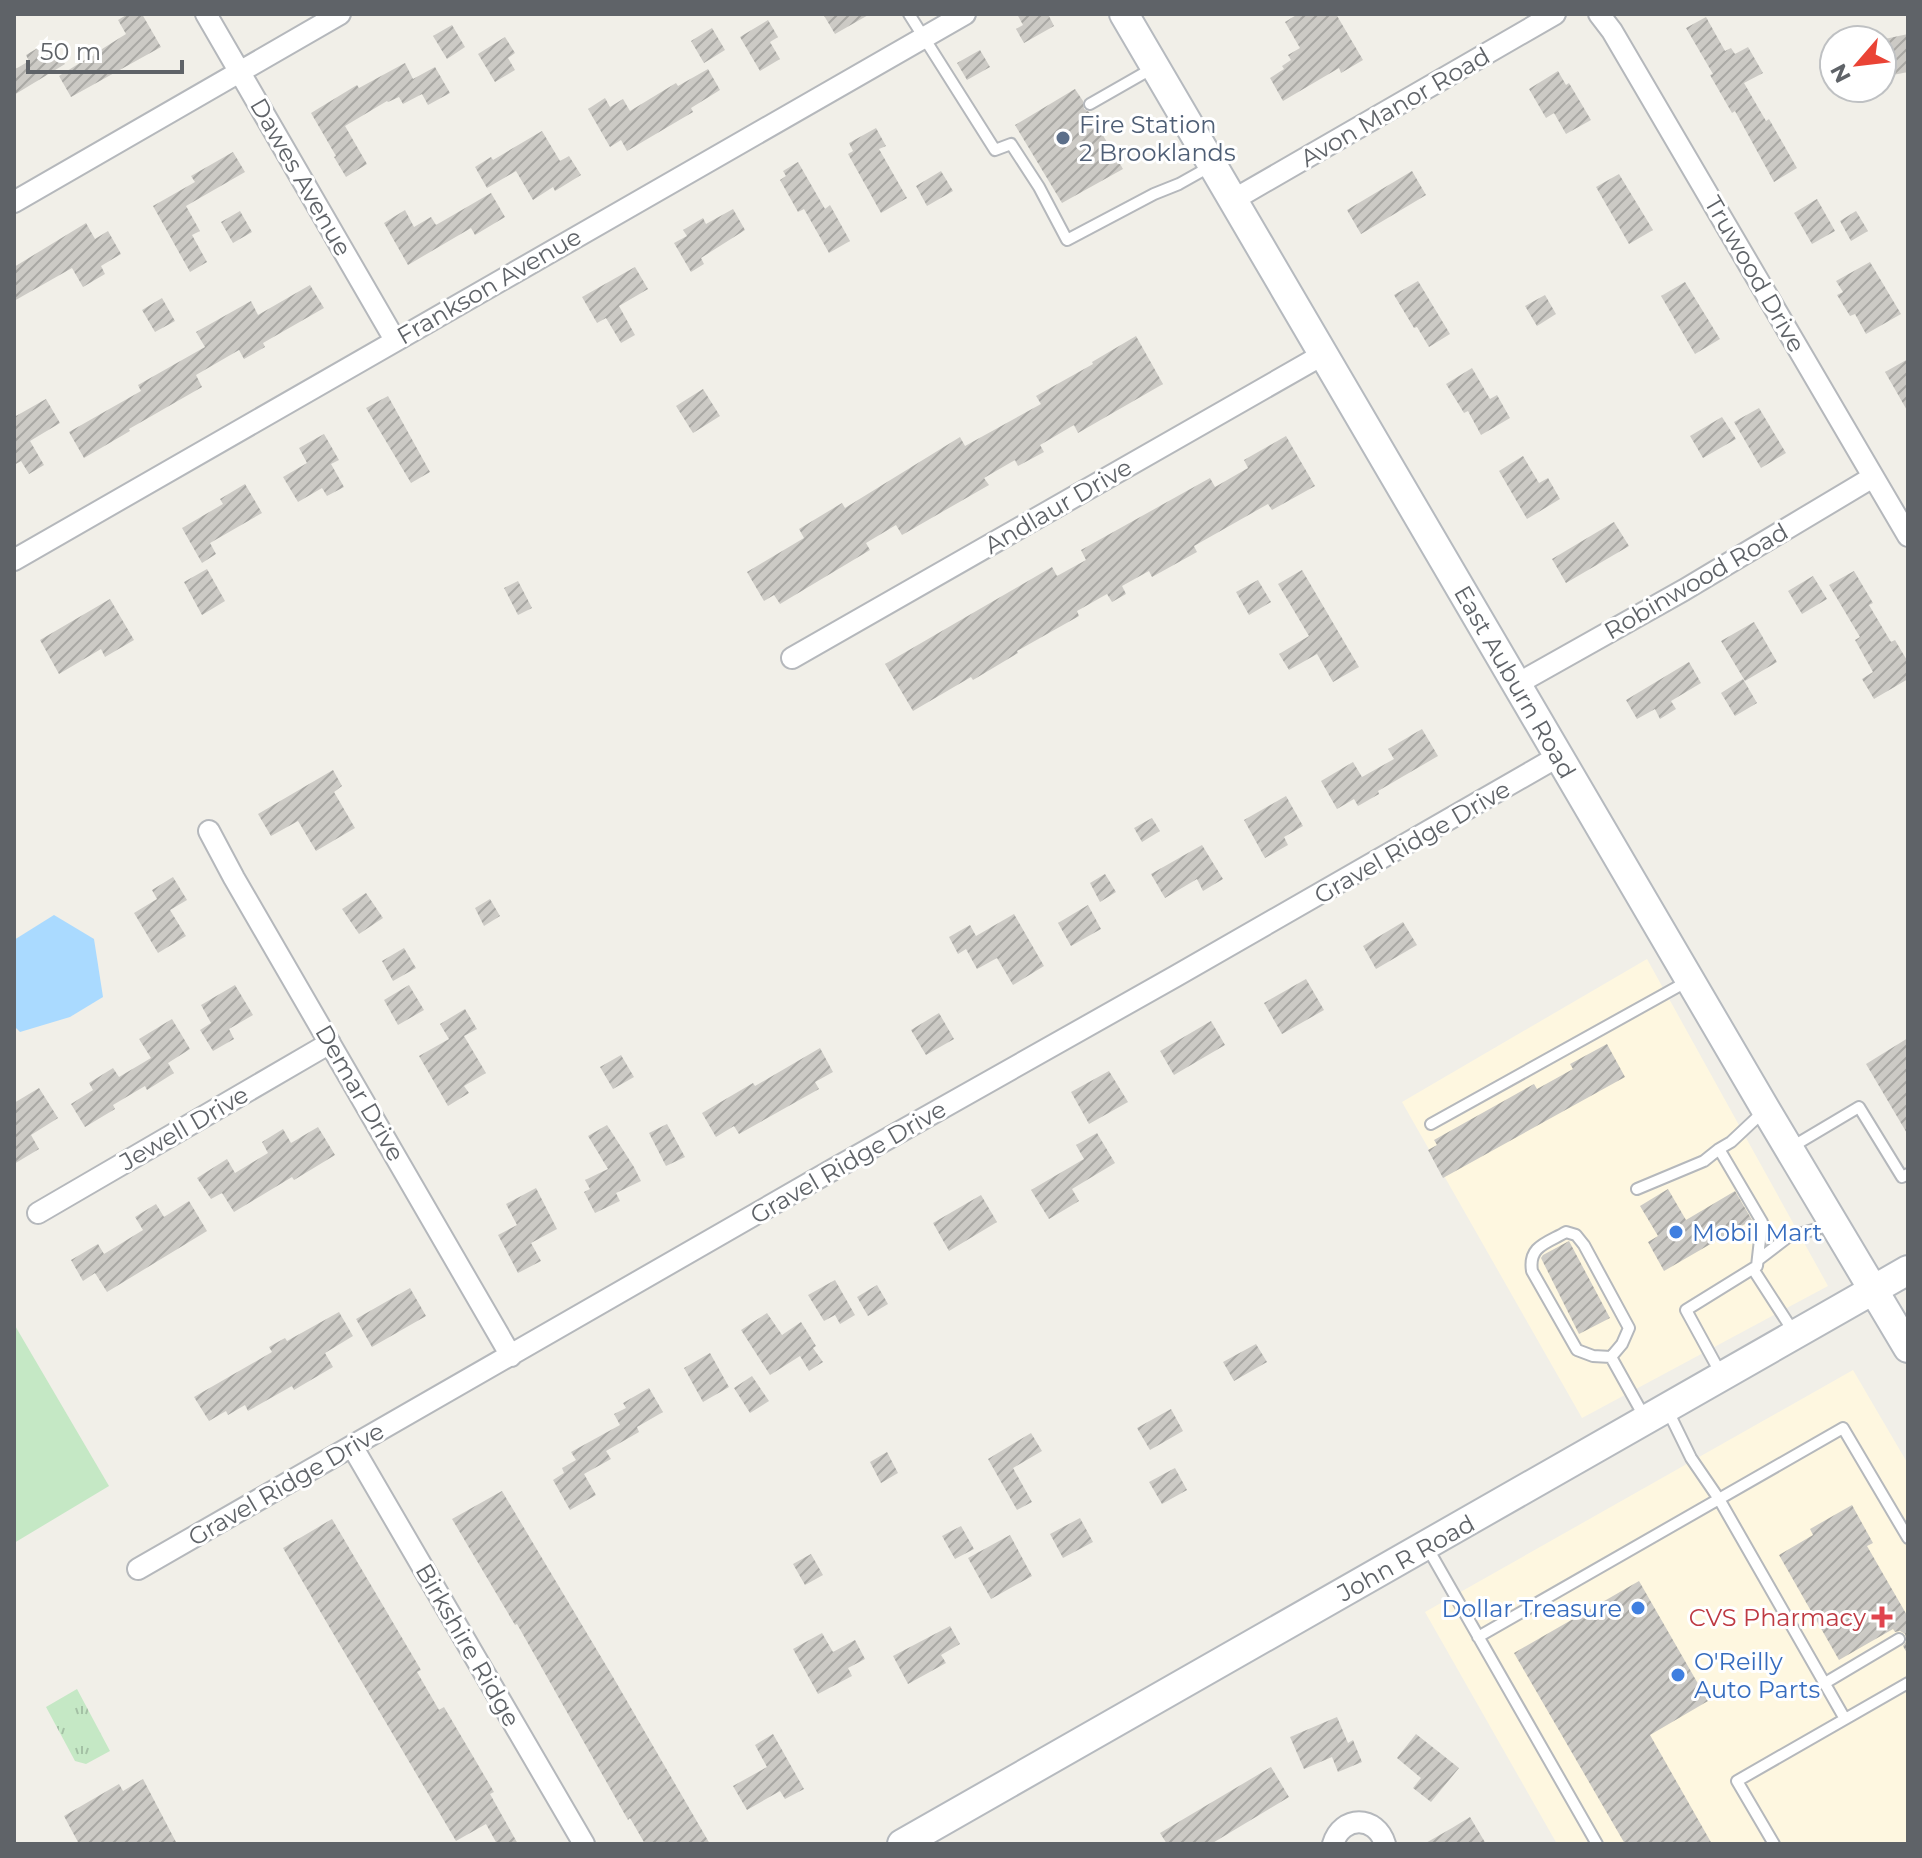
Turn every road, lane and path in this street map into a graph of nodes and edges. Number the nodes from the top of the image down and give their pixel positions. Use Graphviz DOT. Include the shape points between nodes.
graph roads {
  1 [pos="206,14"];
  2 [pos="340,14"];
  3 [pos="909,14"];
  4 [pos="965,14"];
  5 [pos="1124,14"];
  6 [pos="1555,14"];
  7 [pos="1599,14"];
  8 [pos="923,38"];
  9 [pos="1155,67"];
  10 [pos="240,72"];
  11 [pos="1090,104"];
  12 [pos="1213,165"];
  13 [pos="1233,200"];
  14 [pos="14,202"];
  15 [pos="395,340"];
  16 [pos="1324,354"];
  17 [pos="1873,477"];
  18 [pos="1908,536"];
  19 [pos="14,560"];
  20 [pos="792,658"];
  21 [pos="1517,684"];
  22 [pos="1559,756"];
  23 [pos="209,831"];
  24 [pos="1690,980"];
  25 [pos="330,1043"];
  26 [pos="1766,1110"];
  27 [pos="1431,1124"];
  28 [pos="1719,1149"];
  29 [pos="1789,1149"];
  30 [pos="1908,1174"];
  31 [pos="1637,1189"];
  32 [pos="38,1213"];
  33 [pos="1833,1224"];
  34 [pos="1755,1264"];
  35 [pos="1908,1270"];
  36 [pos="1873,1291"];
  37 [pos="1796,1335"];
  38 [pos="1908,1348"];
  39 [pos="511,1356"];
  40 [pos="1611,1357"];
  41 [pos="1722,1377"];
  42 [pos="1657,1415"];
  43 [pos="352,1446"];
  44 [pos="1719,1499"];
  45 [pos="1908,1538"];
  46 [pos="1427,1546"];
  47 [pos="138,1569"];
  48 [pos="1478,1637"];
  49 [pos="1899,1639"];
  50 [pos="1825,1683"];
  51 [pos="1908,1683"];
  52 [pos="1845,1719"];
  53 [pos="584,1844"];
  54 [pos="902,1844"];
  55 [pos="1333,1844"];
  56 [pos="1385,1844"];
  57 [pos="1597,1844"];
  58 [pos="1774,1844"];
  1 -- 10 [label="street, Dawes Avenue"];
  2 -- 10 [label="street"];
  3 -- 8 [label="lane"];
  4 -- 8 [label="street, Frankson Avenue"];
  5 -- 9 [label="main road, East Auburn Road"];
  6 -- 13 [label="street, Avon Manor Road"];
  7 -- 17 [label="street, Truwood Drive"];
  8 -- 12 [label="lane" via="995,150 1011,144 1067,240"];
  8 -- 15 [label="street, Frankson Avenue"];
  9 -- 11 [label="lane"];
  9 -- 12 [label="main road, East Auburn Road"];
  10 -- 14 [label="street"];
  10 -- 15 [label="street, Dawes Avenue"];
  12 -- 13 [label="main road, East Auburn Road"];
  13 -- 16 [label="main road, East Auburn Road"];
  15 -- 19 [label="street, Frankson Avenue"];
  16 -- 20 [label="street, Andlaur Drive"];
  16 -- 21 [label="main road, East Auburn Road"];
  17 -- 18 [label="street, Truwood Drive"];
  17 -- 21 [label="street, Robinwood Road"];
  21 -- 22 [label="main road, East Auburn Road"];
  22 -- 24 [label="main road, East Auburn Road"];
  22 -- 39 [label="street, Gravel Ridge Drive"];
  23 -- 25 [label="street, Demar Drive"];
  24 -- 26 [label="main road, East Auburn Road"];
  24 -- 27 [label="lane"];
  25 -- 32 [label="street, Jewell Drive"];
  25 -- 39 [label="street, Demar Drive"];
  26 -- 28 [label="lane"];
  26 -- 29 [label="main road, East Auburn Road"];
  28 -- 31 [label="lane" via="1704,1161"];
  28 -- 34 [label="lane" via="1762,1222"];
  29 -- 30 [label="lane" via="1859,1107 1902,1177"];
  29 -- 33 [label="main road, East Auburn Road"];
  33 -- 34 [label="lane" via="1788,1237"];
  33 -- 36 [label="main road, East Auburn Road"];
  34 -- 37 [label="lane"];
  34 -- 41 [label="lane" via="1686,1310"];
  35 -- 36 [label="main road, John R Road"];
  36 -- 37 [label="main road, John R Road"];
  36 -- 38 [label="main road, East Auburn Road"];
  37 -- 41 [label="main road, John R Road"];
  39 -- 43 [label="street, Gravel Ridge Drive"];
  40 -- 40 [label="lane" via="1629,1328 1584,1245 1566,1232 1535,1250 1532,1271 1577,1350"];
  40 -- 42 [label="lane"];
  41 -- 42 [label="main road, John R Road"];
  42 -- 44 [label="lane"];
  42 -- 46 [label="main road, John R Road"];
  43 -- 47 [label="street, Gravel Ridge Drive"];
  43 -- 53 [label="street, Birkshire Ridge"];
  44 -- 45 [label="lane" via="1843,1428"];
  44 -- 48 [label="lane"];
  44 -- 50 [label="lane"];
  46 -- 48 [label="lane"];
  46 -- 54 [label="main road, John R Road"];
  48 -- 57 [label="lane"];
  49 -- 50 [label="lane"];
  50 -- 52 [label="lane"];
  51 -- 52 [label="lane"];
  52 -- 58 [label="lane" via="1737,1781"];
  55 -- 56 [label="street" via="1340,1830 1359,1822 1378,1829"];
}
